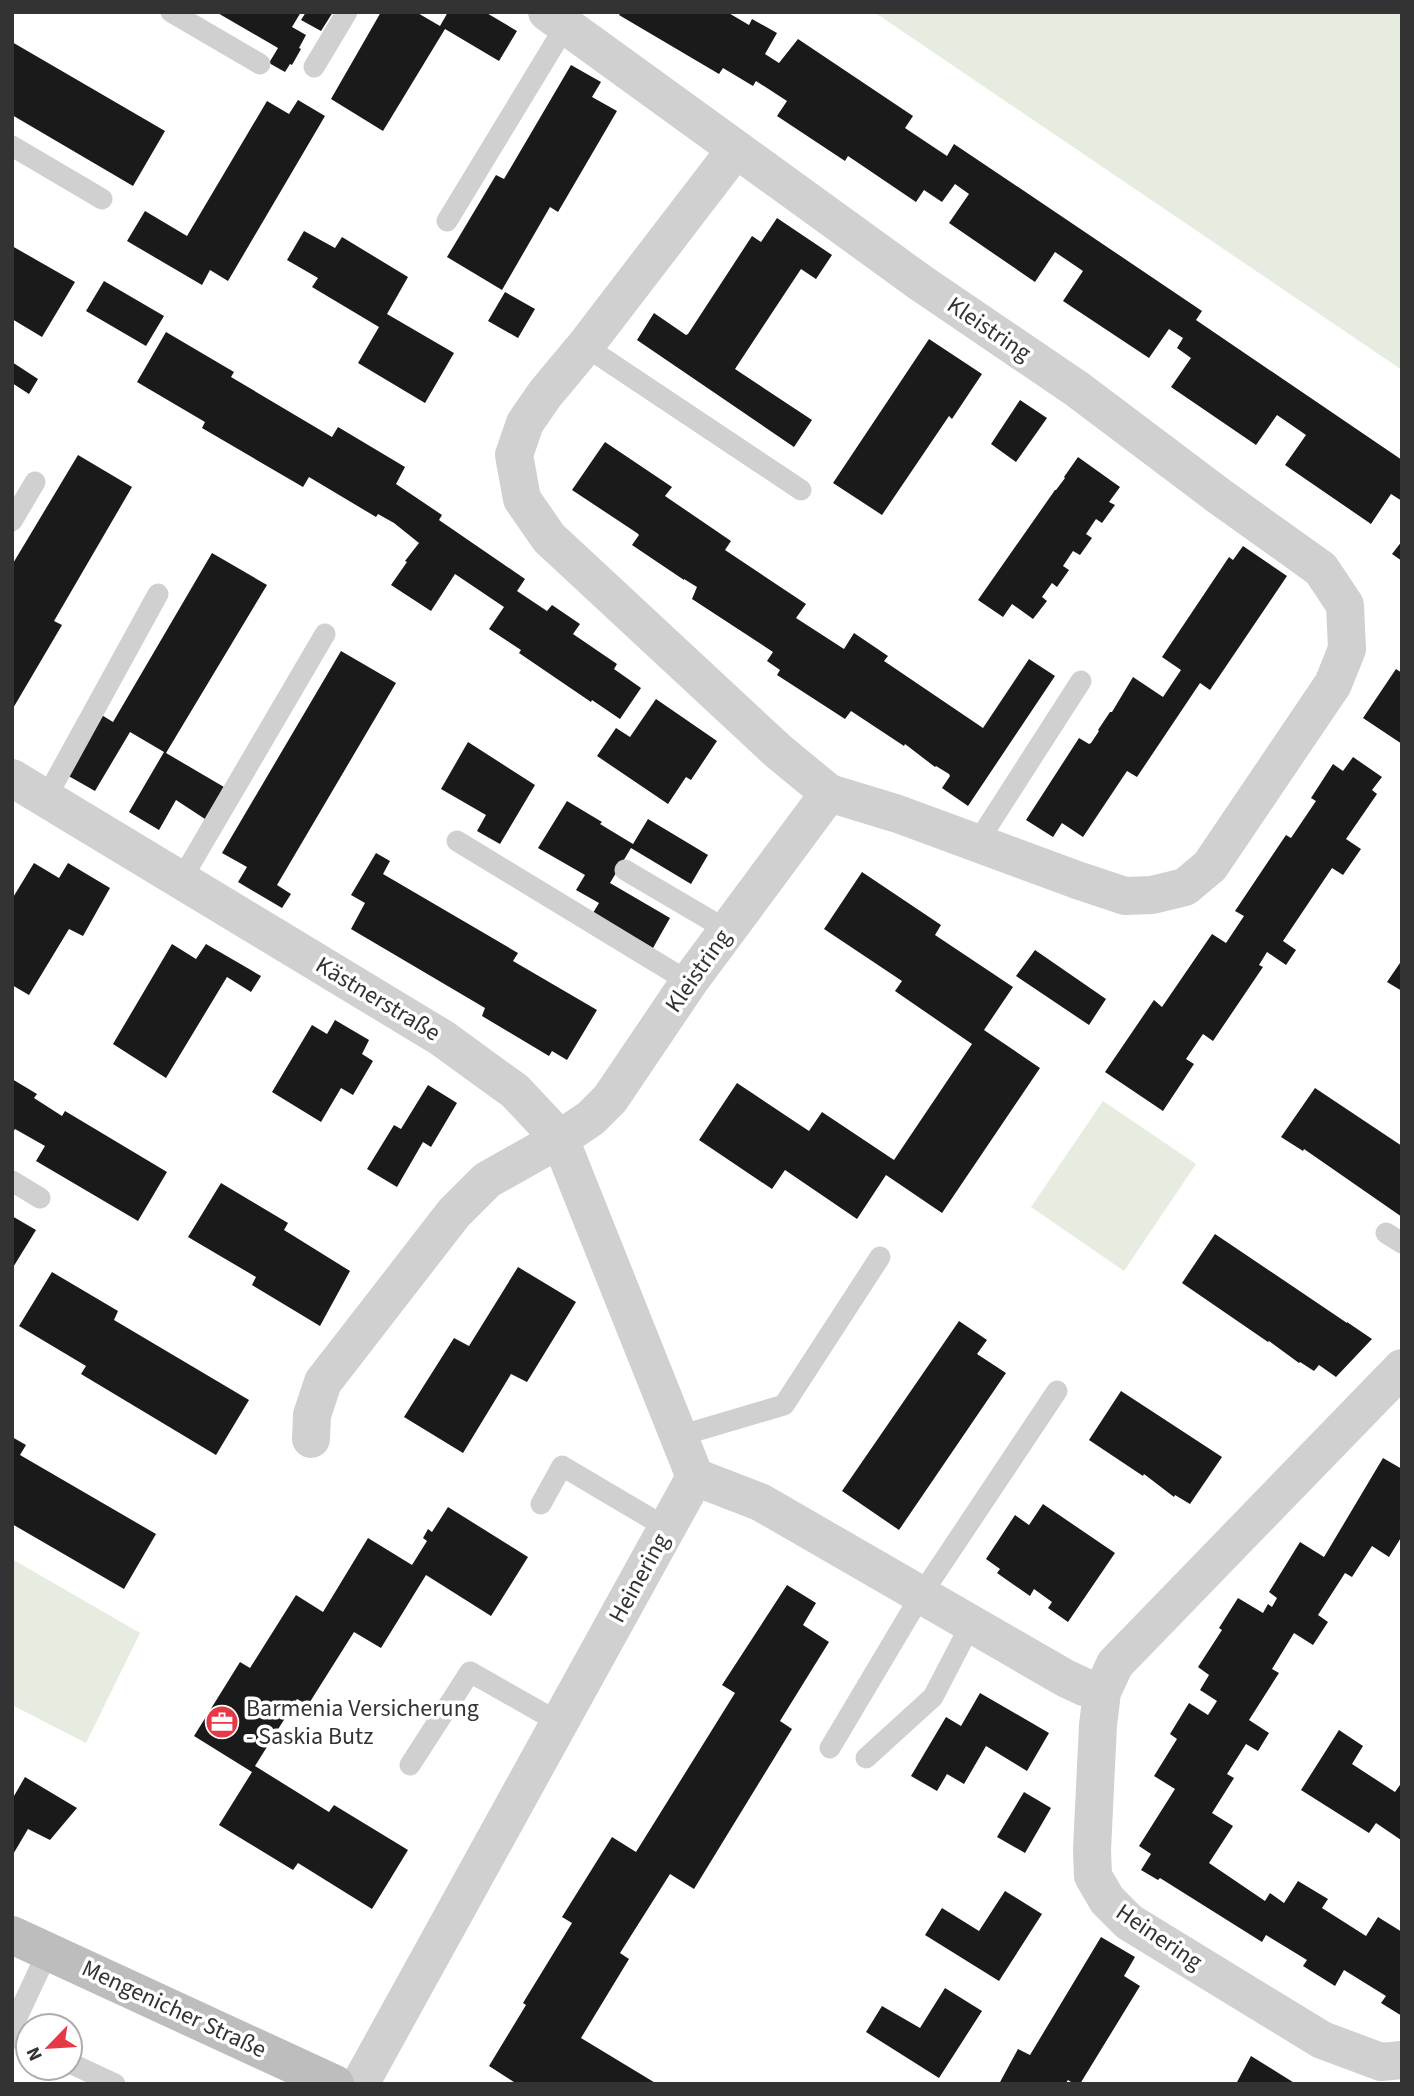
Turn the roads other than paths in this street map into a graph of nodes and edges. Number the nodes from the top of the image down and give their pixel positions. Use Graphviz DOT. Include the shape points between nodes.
graph roads {
  1 [pos="171,12"];
  2 [pos="347,12"];
  3 [pos="556,19"];
  4 [pos="260,64"];
  5 [pos="314,67"];
  6 [pos="12,146"];
  7 [pos="736,149"];
  8 [pos="102,199"];
  9 [pos="447,221"];
  10 [pos="585,346"];
  11 [pos="35,482"];
  12 [pos="801,490"];
  13 [pos="12,521"];
  14 [pos="159,594"];
  15 [pos="325,634"];
  16 [pos="1081,681"];
  17 [pos="12,778"];
  18 [pos="829,793"];
  19 [pos="46,798"];
  20 [pos="457,841"];
  21 [pos="976,844"];
  22 [pos="625,870"];
  23 [pos="181,880"];
  24 [pos="727,930"];
  25 [pos="689,982"];
  26 [pos="560,1139"];
  27 [pos="12,1181"];
  28 [pos="40,1198"];
  29 [pos="880,1257"];
  30 [pos="1402,1368"];
  31 [pos="1057,1391"];
  32 [pos="679,1436"];
  33 [pos="311,1439"];
  34 [pos="695,1476"];
  35 [pos="541,1504"];
  36 [pos="667,1528"];
  37 [pos="921,1595"];
  38 [pos="971,1624"];
  39 [pos="1102,1692"];
  40 [pos="559,1723"];
  41 [pos="830,1748"];
  42 [pos="866,1758"];
  43 [pos="410,1765"];
  44 [pos="12,1935"];
  45 [pos="48,1951"];
  46 [pos="12,2028"];
  47 [pos="1402,2060"];
  48 [pos="84,2070"];
  49 [pos="115,2084"];
  50 [pos="335,2084"];
  51 [pos="360,2084"];
  1 -- 4 [label="lane"];
  2 -- 5 [label="lane"];
  3 -- 7 [label="street"];
  3 -- 9 [label="lane"];
  6 -- 8 [label="lane"];
  7 -- 10 [label="street, Kleistring"];
  7 -- 21 [label="street, Kleistring" via="1077,389 1321,569 1345,605 1347,649 1333,684 1210,866 1185,887 1125,896"];
  10 -- 12 [label="lane"];
  10 -- 18 [label="street, Kleistring" via="525,423 514,455 522,499 549,538"];
  11 -- 13 [label="lane"];
  14 -- 19 [label="lane"];
  15 -- 23 [label="lane"];
  16 -- 21 [label="lane"];
  17 -- 19 [label="street, Kästnerstraße"];
  18 -- 21 [label="street, Kleistring"];
  18 -- 24 [label="street, Kleistring"];
  19 -- 23 [label="street, Kästnerstraße"];
  20 -- 25 [label="lane"];
  22 -- 24 [label="lane"];
  23 -- 26 [label="street, Kästnerstraße" via="442,1038 515,1091"];
  24 -- 25 [label="street, Kleistring"];
  25 -- 26 [label="street, Kleistring" via="610,1099"];
  26 -- 32 [label="street"];
  26 -- 33 [label="street, Kleistring" via="487,1180 454,1213 323,1382 312,1415"];
  27 -- 28 [label="lane"];
  29 -- 32 [label="lane" via="784,1405"];
  30 -- 39 [label="street, Heinering" via="1115,1664"];
  31 -- 37 [label="lane"];
  32 -- 34 [label="street"];
  34 -- 36 [label="street, Heinering"];
  34 -- 37 [label="street" via="760,1502"];
  35 -- 36 [label="lane" via="562,1466"];
  36 -- 40 [label="street, Heinering"];
  37 -- 38 [label="street"];
  37 -- 41 [label="lane"];
  38 -- 39 [label="street" via="1065,1678"];
  38 -- 42 [label="lane" via="933,1697"];
  39 -- 47 [label="street, Heinering" via="1092,1850 1094,1876 1107,1900 1129,1922 1322,2040 1381,2062"];
  40 -- 43 [label="lane" via="470,1672"];
  40 -- 51 [label="street, Heinering"];
  44 -- 45 [label="street, Mengenicher Straße"];
  45 -- 46 [label="lane"];
  45 -- 50 [label="street, Mengenicher Straße"];
  48 -- 49 [label="lane"];
}
